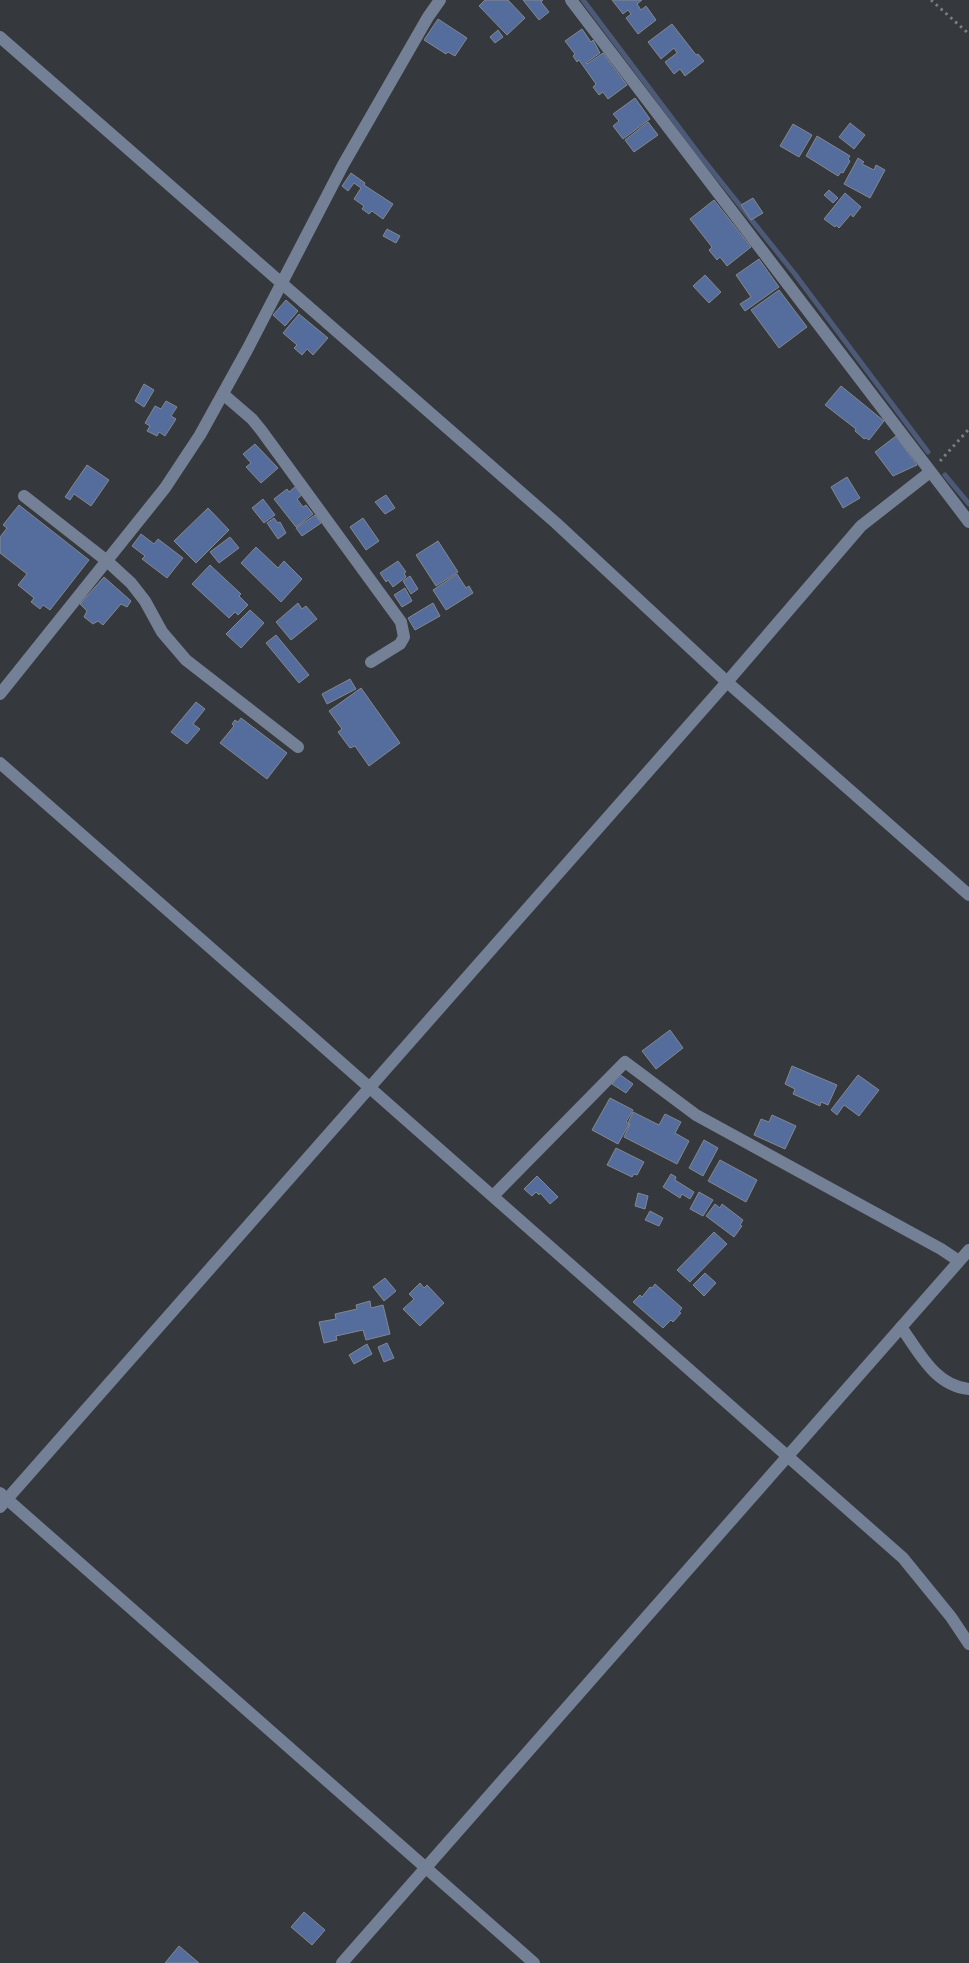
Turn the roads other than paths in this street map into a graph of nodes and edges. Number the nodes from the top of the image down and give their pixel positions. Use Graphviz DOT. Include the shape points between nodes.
graph roads {
  1 [pos="440,0"];
  2 [pos="571,0"];
  3 [pos="0,37"];
  4 [pos="281,283"];
  5 [pos="223,394"];
  6 [pos="930,472"];
  7 [pos="24,496"];
  8 [pos="969,522"];
  9 [pos="107,561"];
  10 [pos="371,662"];
  11 [pos="727,682"];
  12 [pos="0,694"];
  13 [pos="298,747"];
  14 [pos="0,763"];
  15 [pos="969,895"];
  16 [pos="369,1088"];
  17 [pos="494,1195"];
  18 [pos="969,1250"];
  19 [pos="959,1261"];
  20 [pos="901,1327"];
  21 [pos="969,1389"];
  22 [pos="788,1456"];
  23 [pos="2,1500"];
  24 [pos="969,1644"];
  25 [pos="426,1868"];
  26 [pos="342,1963"];
  27 [pos="534,1963"];
  1 -- 4 [label="street" via="343,165"];
  2 -- 6 [label="street"];
  3 -- 4 [label="street"];
  4 -- 5 [label="street"];
  4 -- 11 [label="street" via="556,523"];
  5 -- 9 [label="street" via="165,488"];
  5 -- 10 [label="street" via="261,430 401,622 404,637 400,644"];
  6 -- 8 [label="street"];
  6 -- 11 [label="street" via="861,526"];
  7 -- 9 [label="street"];
  9 -- 12 [label="street"];
  9 -- 13 [label="street" via="140,592 162,632 186,660"];
  11 -- 15 [label="street"];
  11 -- 16 [label="street"];
  14 -- 16 [label="street"];
  16 -- 17 [label="street"];
  16 -- 23 [label="street"];
  17 -- 19 [label="street" via="625,1062 696,1115 941,1248"];
  17 -- 22 [label="street"];
  18 -- 19 [label="street"];
  19 -- 20 [label="street"];
  20 -- 21 [label="street" via="942,1380"];
  20 -- 22 [label="street"];
  22 -- 24 [label="street" via="903,1558"];
  22 -- 25 [label="street"];
  23 -- 25 [label="street"];
  25 -- 26 [label="street"];
  25 -- 27 [label="street"];
}
